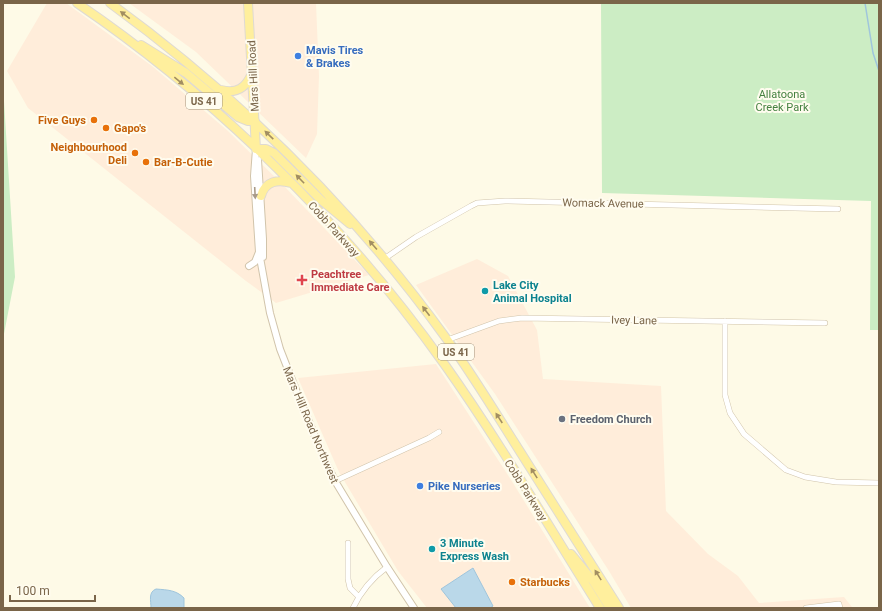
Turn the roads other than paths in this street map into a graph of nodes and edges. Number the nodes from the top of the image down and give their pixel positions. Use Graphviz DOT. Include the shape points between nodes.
graph roads {
  1 [pos="77,3"];
  2 [pos="110,3"];
  3 [pos="248,3"];
  4 [pos="123,36"];
  5 [pos="253,73"];
  6 [pos="219,89"];
  7 [pos="256,121"];
  8 [pos="256,148"];
  9 [pos="291,183"];
  10 [pos="261,196"];
  11 [pos="838,209"];
  12 [pos="361,232"];
  13 [pos="259,252"];
  14 [pos="384,259"];
  15 [pos="249,266"];
  16 [pos="262,266"];
  17 [pos="724,320"];
  18 [pos="825,323"];
  19 [pos="447,340"];
  20 [pos="439,432"];
  21 [pos="335,481"];
  22 [pos="879,483"];
  23 [pos="559,542"];
  24 [pos="348,543"];
  25 [pos="387,567"];
  26 [pos="359,597"];
  27 [pos="353,608"];
  28 [pos="414,608"];
  29 [pos="600,608"];
  30 [pos="610,608"];
  31 [pos="619,608"];
  32 [pos="806,608"];
  33 [pos="840,608"];
  1 -- 4 [label="main road, Cobb Parkway / US 41"];
  6 -- 2 [label="main road, Cobb Parkway / US 41, one-way"];
  3 -- 5 [label="main road, Mars Hill Road"];
  4 -- 7 [label="main road" via="186,73 238,117"];
  4 -- 8 [label="main road, Cobb Parkway / US 41, one-way" via="194,93"];
  5 -- 6 [label="main road" via="238,91 228,92"];
  5 -- 7 [label="main road, Mars Hill Road"];
  6 -- 7 [label="main road, Cobb Parkway / US 41"];
  7 -- 8 [label="main road, Mars Hill Road"];
  12 -- 7 [label="main road, Cobb Parkway / US 41, one-way"];
  8 -- 9 [label="main road, Cobb Parkway / US 41"];
  8 -- 10 [label="street, Mars Hill Road Northwest"];
  12 -- 8 [label="main road, one-way" via="321,200 274,153"];
  8 -- 13 [label="street, Mars Hill Road Northwest, one-way" via="254,176"];
  9 -- 10 [label="main road" via="274,181 267,186"];
  9 -- 23 [label="main road, Cobb Parkway / US 41" via="356,252 444,363"];
  10 -- 16 [label="street, Mars Hill Road Northwest"];
  11 -- 14 [label="street, Womack Avenue" via="505,201 477,203 416,237"];
  14 -- 12 [label="main road, Cobb Parkway / US 41, one-way"];
  13 -- 15 [label="street" via="255,262"];
  13 -- 16 [label="street, Mars Hill Road Northwest"];
  19 -- 14 [label="main road, Cobb Parkway / US 41, one-way"];
  16 -- 21 [label="street, Mars Hill Road Northwest" via="270,313 280,349"];
  17 -- 18 [label="street, Ivey Lane"];
  17 -- 19 [label="street, Ivey Lane" via="515,319 491,323"];
  17 -- 22 [label="street" via="725,395 730,413 744,434 786,470 798,475 836,482"];
  31 -- 19 [label="main road, Cobb Parkway / US 41, one-way"];
  20 -- 21 [label="street"];
  21 -- 25 [label="street, Mars Hill Road Northwest"];
  23 -- 29 [label="main road, Cobb Parkway / US 41"];
  23 -- 30 [label="main road" via="582,566"];
  24 -- 26 [label="street" via="348,579 350,588"];
  25 -- 26 [label="street" via="372,579"];
  25 -- 28 [label="street, Mars Hill Road Northwest"];
  26 -- 27 [label="street"];
  32 -- 33 [label="street" via="839,604"];
}
